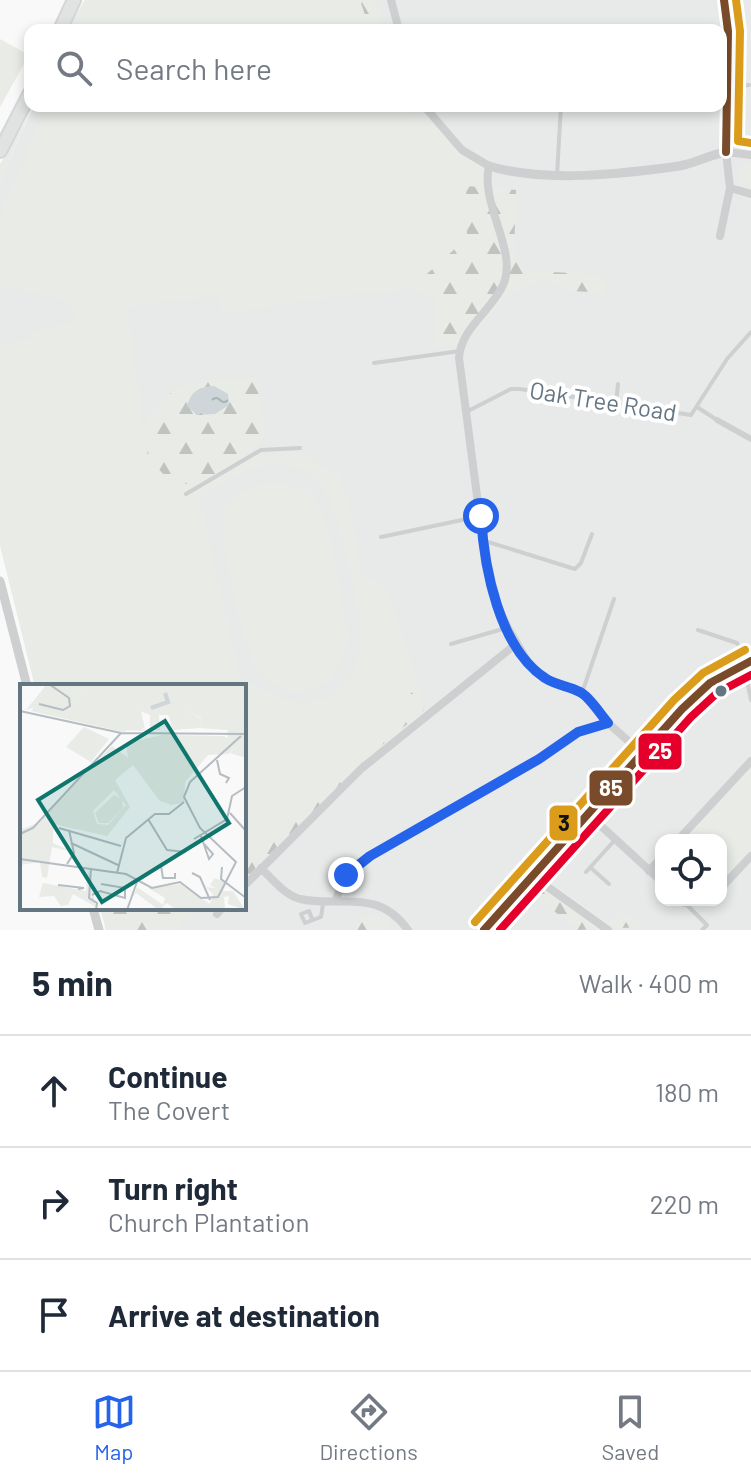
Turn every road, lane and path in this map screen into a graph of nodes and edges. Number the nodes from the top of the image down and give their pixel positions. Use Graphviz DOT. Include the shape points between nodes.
graph roads {
  1 [pos="74,0"];
  2 [pos="391,0"];
  3 [pos="724,0"];
  4 [pos="63,24"];
  5 [pos="397,24"];
  6 [pos="725,24"];
  7 [pos="727,66"];
  8 [pos="749,85"];
  9 [pos="728,88"];
  10 [pos="24,105"];
  11 [pos="429,112"];
  12 [pos="561,112"];
  13 [pos="0,151"];
  14 [pos="726,152"];
  15 [pos="751,155"];
  16 [pos="489,166"];
  17 [pos="557,175"];
  18 [pos="730,188"];
  19 [pos="751,194"];
  20 [pos="720,236"];
  21 [pos="751,332"];
  22 [pos="460,351"];
  23 [pos="374,363"];
  24 [pos="618,384"];
  25 [pos="616,403"];
  26 [pos="697,407"];
  27 [pos="466,412"];
  28 [pos="717,420"];
  29 [pos="751,439"];
  30 [pos="300,448"];
  31 [pos="198,487"];
  32 [pos="186,494"];
  33 [pos="202,496"];
  34 [pos="481,516"];
  35 [pos="592,534"];
  36 [pos="381,537"];
  37 [pos="483,540"];
  38 [pos="0,581"];
  39 [pos="614,599"];
  40 [pos="508,628"];
  41 [pos="698,630"];
  42 [pos="451,644"];
  43 [pos="516,644"];
  44 [pos="748,662"];
  45 [pos="26,684"];
  46 [pos="582,693"];
  47 [pos="751,700"];
  48 [pos="608,723"];
  49 [pos="643,754"];
  50 [pos="751,761"];
  51 [pos="588,814"];
  52 [pos="684,834"];
  53 [pos="615,839"];
  54 [pos="751,856"];
  55 [pos="655,864"];
  56 [pos="590,867"];
  57 [pos="261,868"];
  58 [pos="649,871"];
  59 [pos="586,872"];
  60 [pos="531,875"];
  61 [pos="655,876"];
  62 [pos="727,882"];
  63 [pos="246,884"];
  64 [pos="609,884"];
  65 [pos="336,899"];
  66 [pos="324,901"];
  67 [pos="687,906"];
  68 [pos="94,910"];
  69 [pos="312,919"];
  70 [pos="99,930"];
  71 [pos="408,930"];
  72 [pos="484,930"];
  73 [pos="608,930"];
  74 [pos="702,930"];
  1 -- 4 [label="main road"];
  2 -- 5 [label="street"];
  3 -- 6 [label="street"];
  7 -- 9 [label="street"];
  8 -- 9 [label="lane"];
  9 -- 14 [label="street"];
  10 -- 13 [label="main road"];
  11 -- 16 [label="street" via="462,150"];
  12 -- 17 [label="lane"];
  14 -- 15 [label="street"];
  14 -- 17 [label="street" via="679,166"];
  14 -- 18 [label="street"];
  16 -- 17 [label="street"];
  16 -- 22 [label="street" via="485,188 505,256 504,283"];
  18 -- 19 [label="street"];
  18 -- 20 [label="street"];
  21 -- 26 [label="lane, Oak Tree Road"];
  22 -- 23 [label="lane"];
  22 -- 27 [label="street"];
  24 -- 25 [label="lane"];
  25 -- 26 [label="lane, Oak Tree Road" via="686,416"];
  25 -- 27 [label="lane, Oak Tree Road" via="511,389"];
  26 -- 28 [label="lane"];
  27 -- 34 [label="street"];
  28 -- 29 [label="street"];
  30 -- 31 [label="lane" via="261,450"];
  31 -- 32 [label="lane"];
  31 -- 33 [label="lane"];
  34 -- 36 [label="lane"];
  34 -- 37 [label="street"];
  35 -- 37 [label="lane" via="575,569"];
  37 -- 40 [label="street" via="492,593"];
  38 -- 45 [label="street"];
  39 -- 46 [label="lane"];
  40 -- 42 [label="lane"];
  40 -- 43 [label="street"];
  41 -- 44 [label="lane" via="737,643"];
  43 -- 46 [label="street" via="546,679"];
  43 -- 57 [label="street" via="361,769"];
  44 -- 47 [label="lane"];
  44 -- 49 [label="street" via="703,689"];
  46 -- 48 [label="street"];
  48 -- 49 [label="street"];
  48 -- 65 [label="street" via="578,732 370,856 346,875"];
  49 -- 51 [label="street"];
  50 -- 52 [label="street"];
  51 -- 53 [label="street"];
  51 -- 60 [label="street"];
  53 -- 56 [label="lane"];
  53 -- 58 [label="street"];
  54 -- 62 [label="street"];
  55 -- 58 [label="street"];
  56 -- 59 [label="lane"];
  56 -- 64 [label="lane"];
  57 -- 63 [label="street"];
  57 -- 66 [label="street" via="293,896"];
  58 -- 61 [label="street"];
  60 -- 72 [label="street"];
  60 -- 73 [label="street"];
  65 -- 66 [label="street"];
  65 -- 71 [label="street" via="384,908"];
  66 -- 69 [label="lane" via="321,917"];
  67 -- 74 [label="lane" via="707,925"];
  68 -- 70 [label="street"];
}
